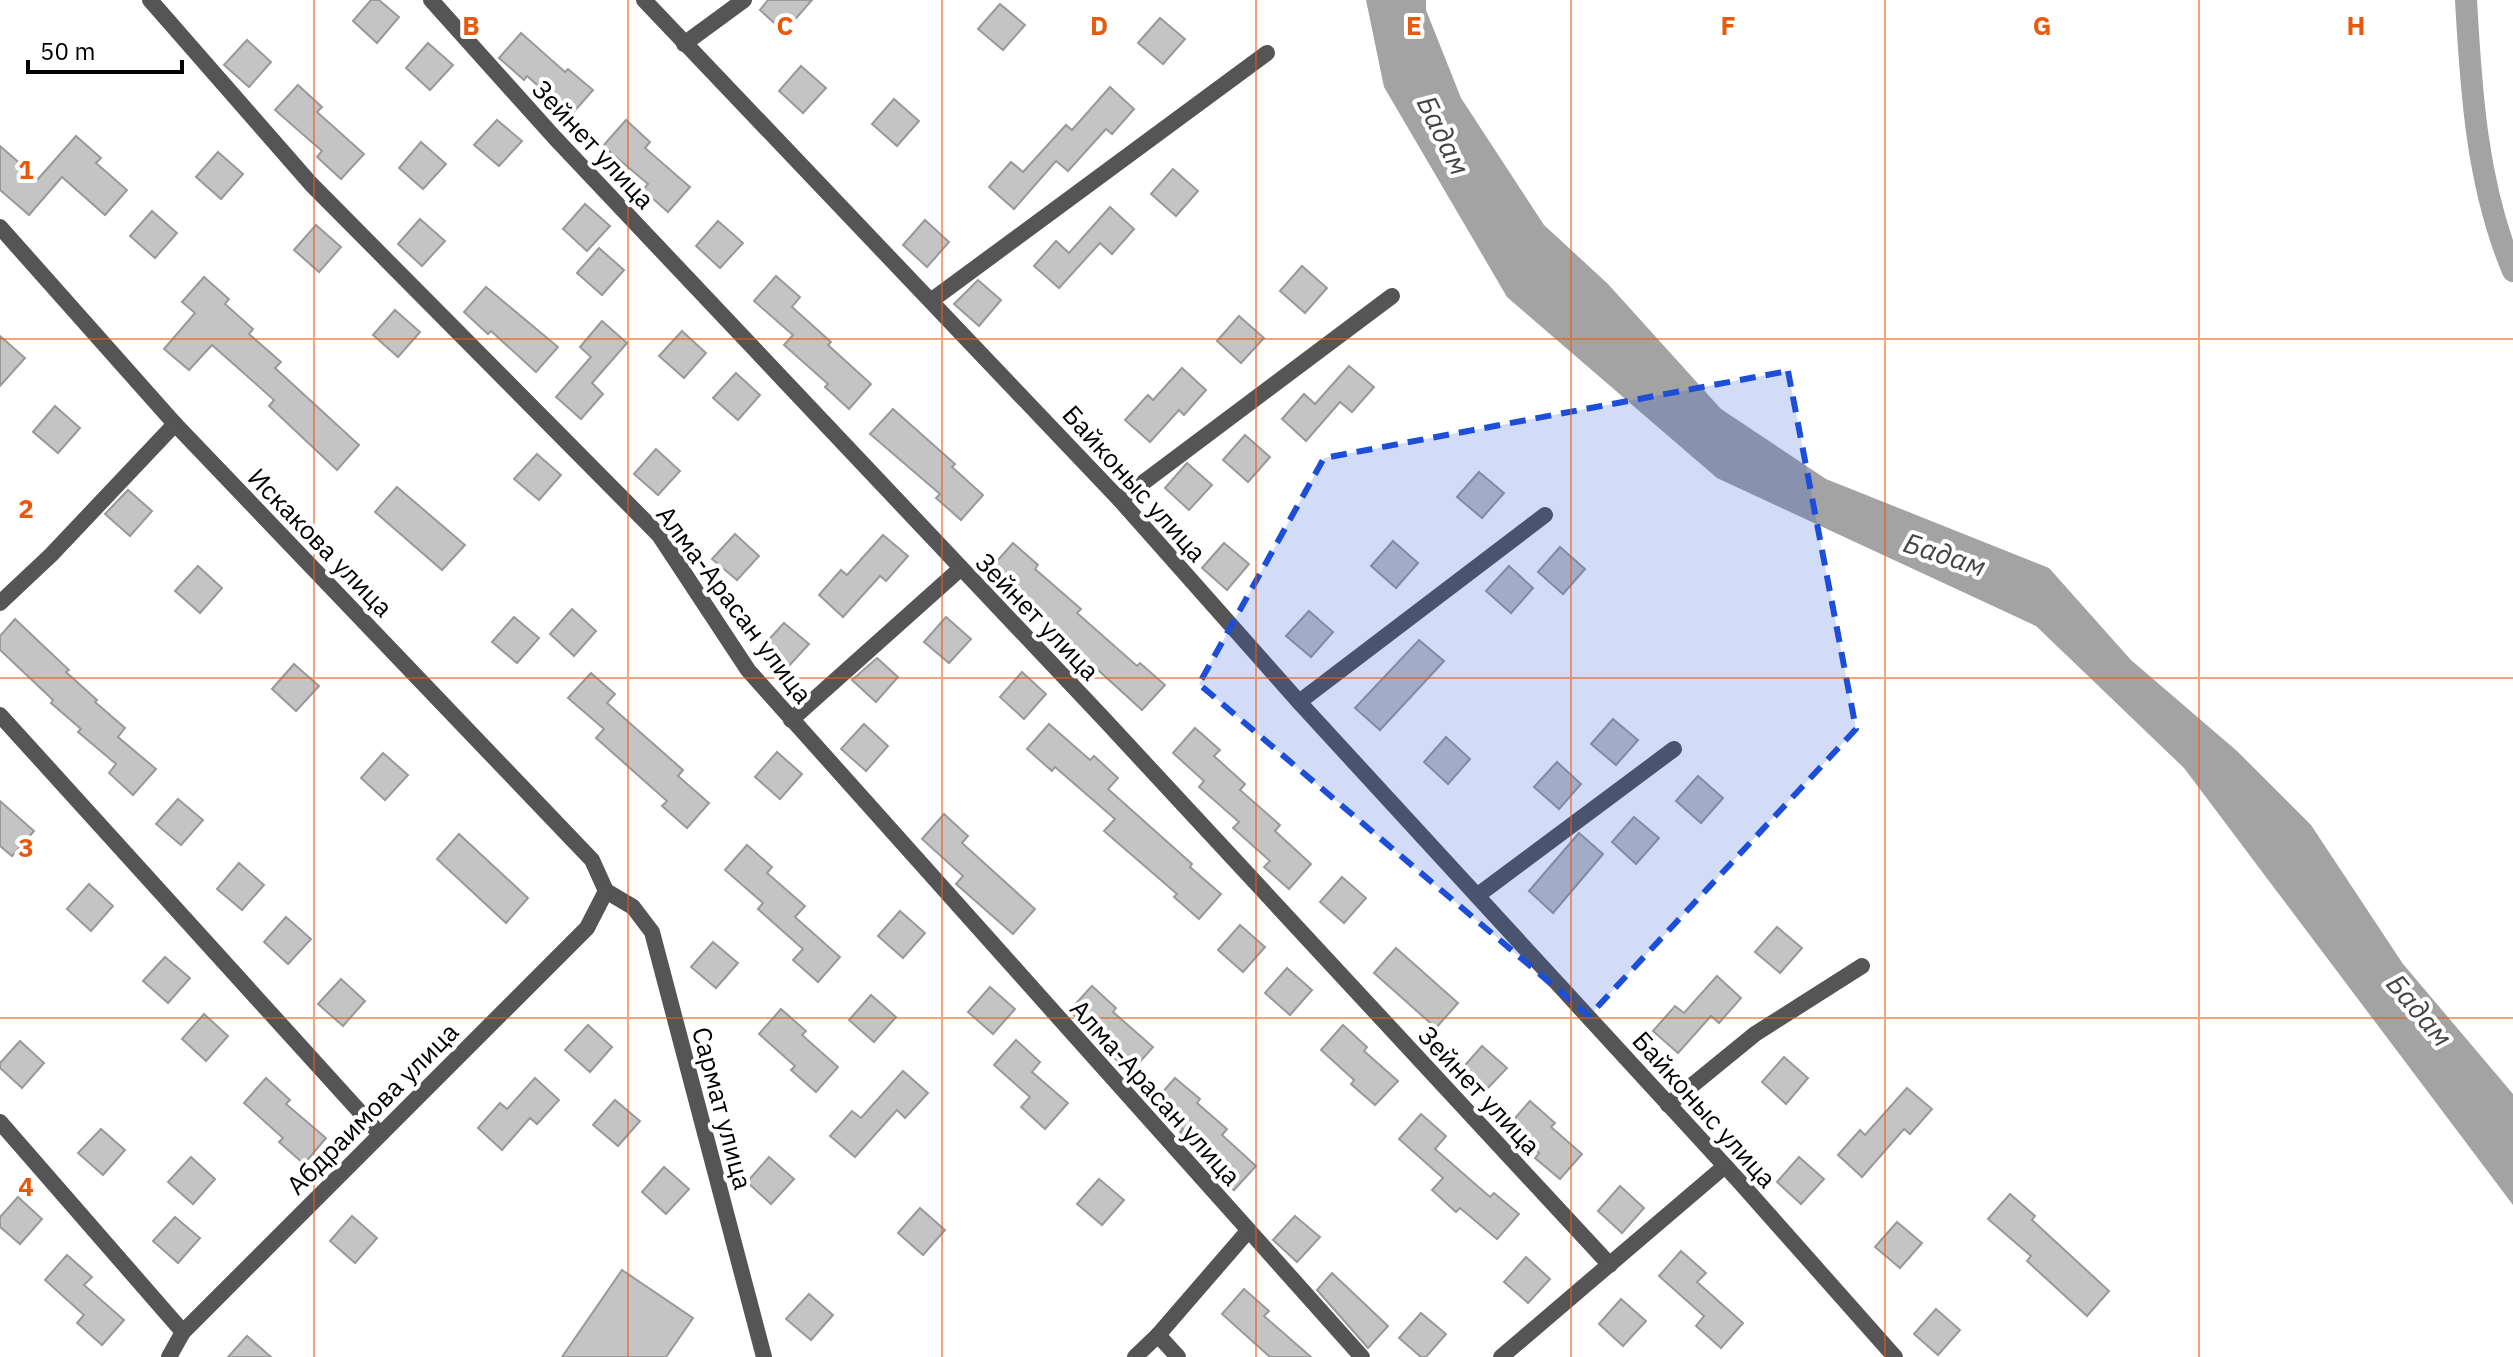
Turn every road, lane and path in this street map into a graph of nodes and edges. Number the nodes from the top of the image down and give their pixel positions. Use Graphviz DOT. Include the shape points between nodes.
graph roads {
  1 [pos="150,0"];
  2 [pos="431,0"];
  3 [pos="644,0"];
  4 [pos="744,0"];
  5 [pos="684,44"];
  6 [pos="1267,53"];
  7 [pos="0,227"];
  8 [pos="1392,296"];
  9 [pos="932,300"];
  10 [pos="175,424"];
  11 [pos="1120,500"];
  12 [pos="1545,515"];
  13 [pos="960,569"];
  14 [pos="0,603"];
  15 [pos="1299,702"];
  16 [pos="0,715"];
  17 [pos="791,720"];
  18 [pos="1674,749"];
  19 [pos="606,891"];
  20 [pos="1478,895"];
  21 [pos="1862,966"];
  22 [pos="1668,1105"];
  23 [pos="0,1122"];
  24 [pos="380,1134"];
  25 [pos="1725,1166"];
  26 [pos="1248,1231"];
  27 [pos="1610,1265"];
  28 [pos="183,1332"];
  29 [pos="1158,1335"];
  30 [pos="169,1357"];
  31 [pos="764,1357"];
  32 [pos="1135,1357"];
  33 [pos="1178,1357"];
  34 [pos="1362,1357"];
  35 [pos="1501,1357"];
  36 [pos="1895,1357"];
  1 -- 17 [label="street, Алма-Арасан улица" via="311,184 659,535 748,670"];
  2 -- 13 [label="street, Зейнет улица"];
  3 -- 5 [label="street, Байконыс улица"];
  4 -- 5 [label="street"];
  5 -- 9 [label="street, Байконыс улица"];
  6 -- 9 [label="street"];
  7 -- 10 [label="street, Искакова улица"];
  8 -- 11 [label="street"];
  9 -- 11 [label="street, Байконыс улица"];
  10 -- 14 [label="street"];
  10 -- 19 [label="street, Искакова улица" via="592,860"];
  11 -- 15 [label="street, Байконыс улица"];
  12 -- 15 [label="street"];
  13 -- 17 [label="street"];
  13 -- 27 [label="street, Зейнет улица"];
  15 -- 20 [label="street, Байконыс улица"];
  16 -- 24 [label="street"];
  17 -- 26 [label="street, Алма-Арасан улица"];
  18 -- 20 [label="street"];
  19 -- 24 [label="street, Абдраимова улица" via="587,928"];
  19 -- 31 [label="street, Сармат улица" via="633,907 652,932"];
  20 -- 22 [label="street, Байконыс улица"];
  21 -- 22 [label="street" via="1755,1034"];
  22 -- 25 [label="street, Байконыс улица"];
  23 -- 28 [label="street"];
  24 -- 28 [label="street, Абдраимова улица"];
  25 -- 27 [label="street"];
  25 -- 36 [label="street, Байконыс улица"];
  26 -- 29 [label="street"];
  26 -- 34 [label="street, Алма-Арасан улица"];
  27 -- 35 [label="street"];
  28 -- 30 [label="street, Абдраимова улица"];
  29 -- 32 [label="street"];
  29 -- 33 [label="street"];
}
